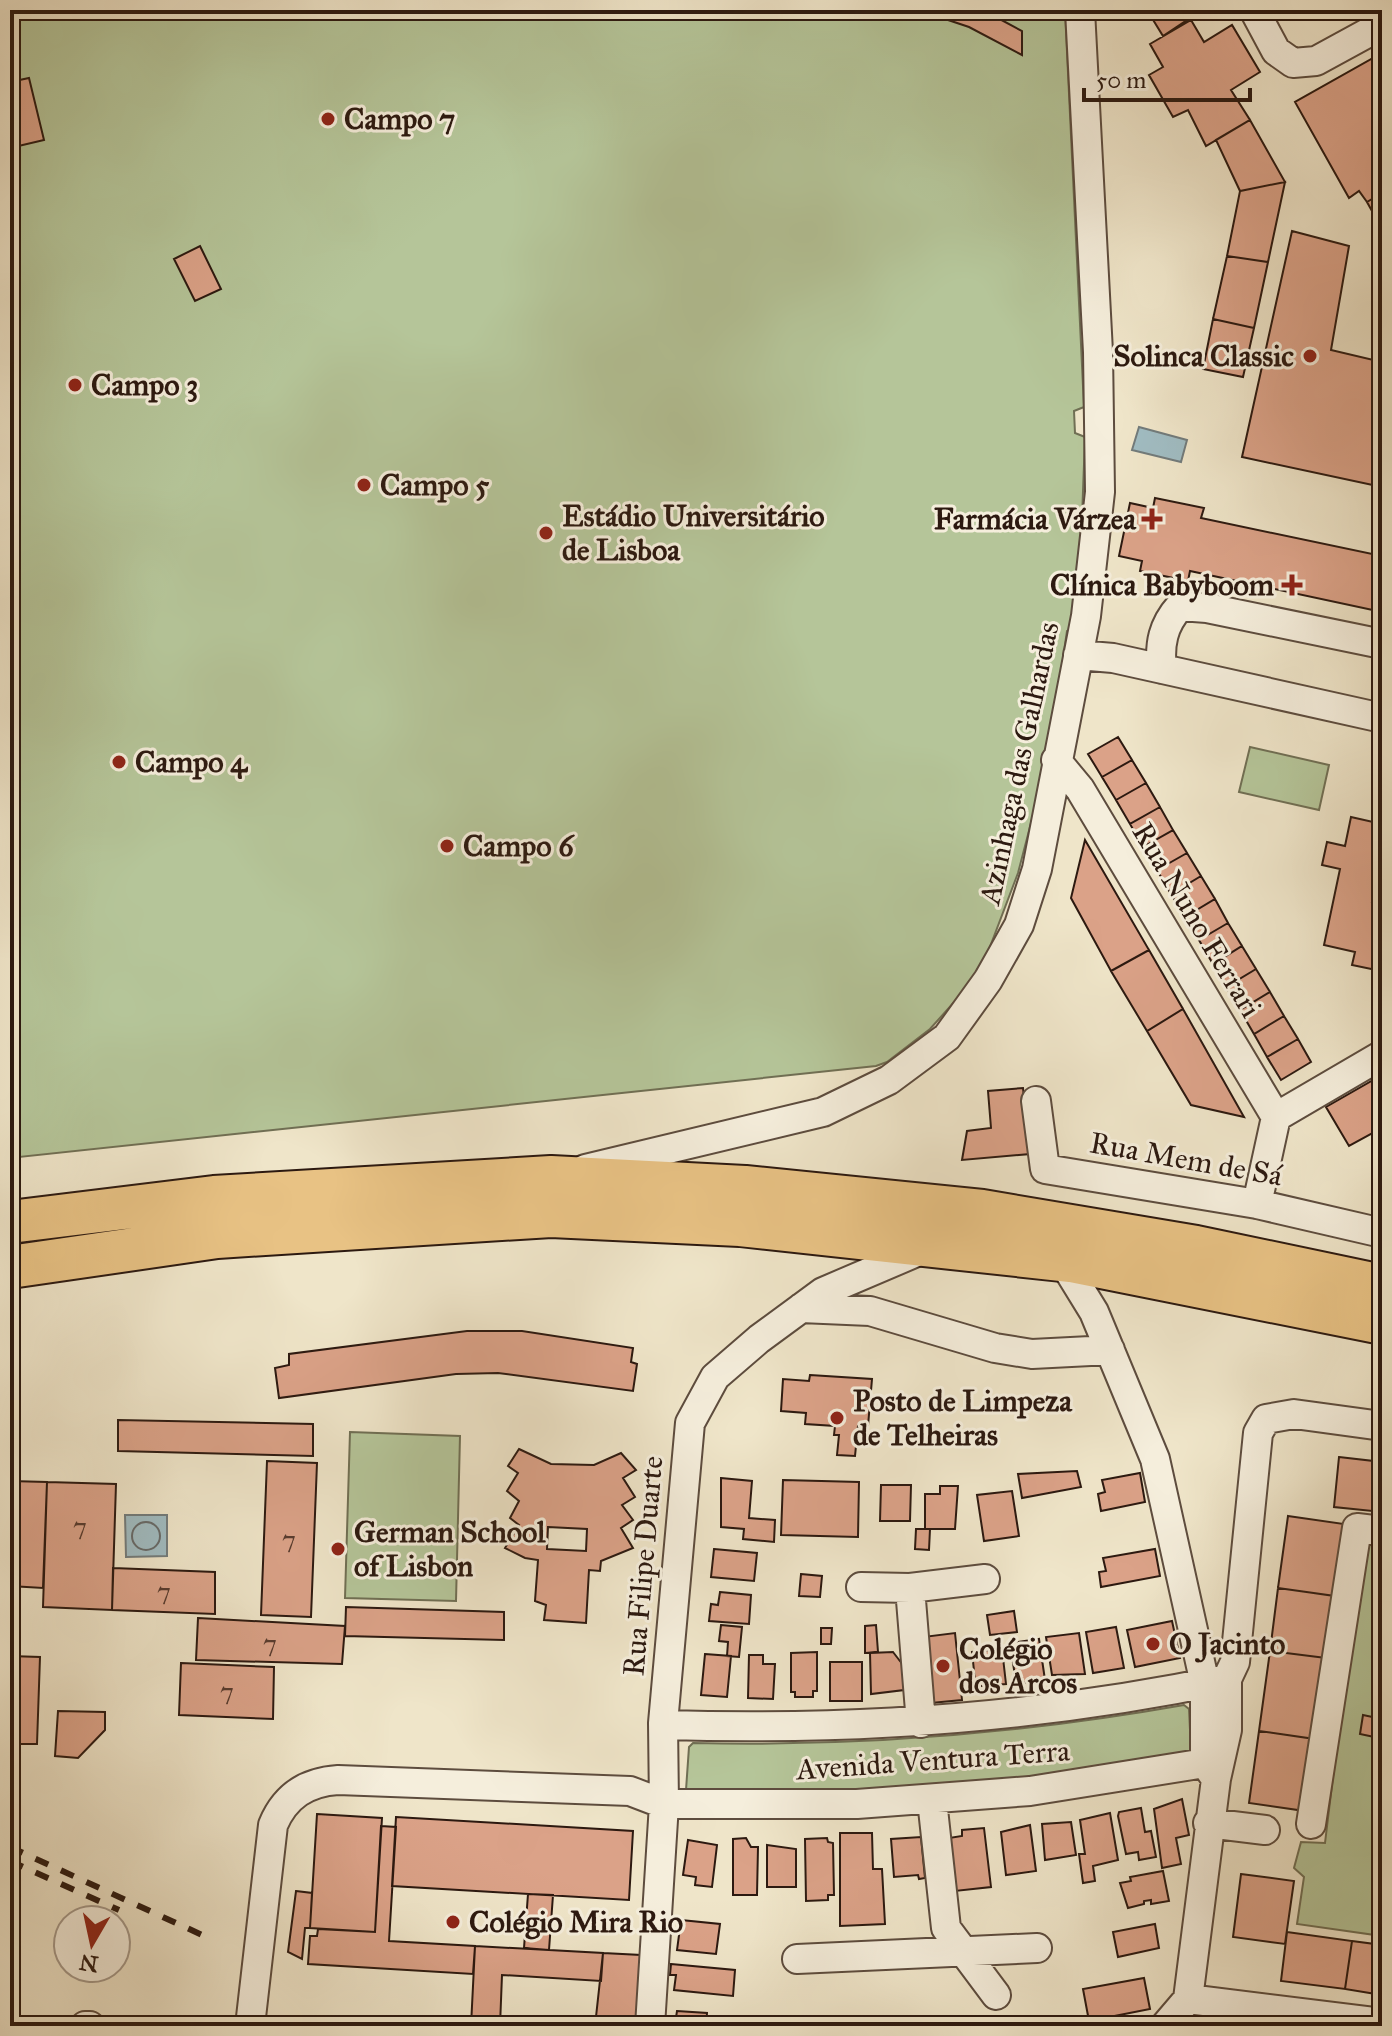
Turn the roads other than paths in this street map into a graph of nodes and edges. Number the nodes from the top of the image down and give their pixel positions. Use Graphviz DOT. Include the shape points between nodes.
graph roads {
  1 [pos="1080,10"];
  2 [pos="1254,10"];
  3 [pos="1382,25"];
  4 [pos="1382,644"];
  5 [pos="1078,655"];
  6 [pos="1162,669"];
  7 [pos="1382,718"];
  8 [pos="1056,760"];
  9 [pos="1382,1055"];
  10 [pos="1036,1101"];
  11 [pos="1276,1117"];
  12 [pos="551,1177"];
  13 [pos="1257,1204"];
  14 [pos="10,1222"];
  15 [pos="1382,1233"];
  16 [pos="935,1244"];
  17 [pos="1062,1260"];
  18 [pos="10,1267"];
  19 [pos="1382,1286"];
  20 [pos="801,1308"];
  21 [pos="1382,1323"];
  22 [pos="1110,1350"];
  23 [pos="1382,1426"];
  24 [pos="1382,1531"];
  25 [pos="985,1579"];
  26 [pos="861,1587"];
  27 [pos="910,1588"];
  28 [pos="1216,1681"];
  29 [pos="921,1723"];
  30 [pos="665,1725"];
  31 [pos="1210,1771"];
  32 [pos="932,1800"];
  33 [pos="664,1804"];
  34 [pos="1208,1823"];
  35 [pos="1311,1824"];
  36 [pos="1265,1830"];
  37 [pos="1037,1948"];
  38 [pos="963,1951"];
  39 [pos="797,1959"];
  40 [pos="996,1995"];
  41 [pos="1188,1999"];
  42 [pos="1382,2023"];
  43 [pos="250,2026"];
  44 [pos="650,2026"];
  45 [pos="1165,2026"];
  1 -- 5 [label="street, Azinhaga das Galhardas" via="1100,492"];
  2 -- 3 [label="street" via="1276,51 1293,63 1316,61"];
  4 -- 6 [label="street" via="1180,606 1162,638"];
  5 -- 6 [label="street"];
  5 -- 8 [label="street, Azinhaga das Galhardas"];
  6 -- 7 [label="street"];
  8 -- 11 [label="street, Rua Nuno Ferrari" via="1080,789"];
  8 -- 12 [label="street, Azinhaga das Galhardas" via="1037,869 1019,925 947,1037 889,1080 823,1112"];
  9 -- 11 [label="street"];
  10 -- 13 [label="street, Rua Mem de Sá" via="1045,1169"];
  11 -- 13 [label="street"];
  12 -- 14 [label="highway" via="214,1197"];
  12 -- 19 [label="highway" via="745,1187 982,1211 1196,1247"];
  13 -- 15 [label="street, Rua Mem de Sá"];
  16 -- 17 [label="highway"];
  16 -- 18 [label="highway" via="740,1225 551,1216 217,1237"];
  16 -- 20 [label="street, Rua Filipe Duarte" via="823,1292"];
  17 -- 21 [label="highway"];
  17 -- 22 [label="street"];
  20 -- 22 [label="street" via="870,1311 1032,1354"];
  20 -- 30 [label="street, Rua Filipe Duarte" via="715,1377 690,1423"];
  22 -- 28 [label="street" via="1155,1459"];
  23 -- 28 [label="street" via="1294,1414 1266,1419 1258,1433 1235,1662"];
  24 -- 35 [label="street" via="1357,1528"];
  25 -- 27 [label="street"];
  26 -- 27 [label="street"];
  27 -- 29 [label="street"];
  28 -- 29 [label="street, Avenida Ventura Terra" via="1064,1709"];
  28 -- 31 [label="street"];
  29 -- 30 [label="street, Avenida Ventura Terra" via="790,1729"];
  30 -- 33 [label="street, Rua Filipe Duarte"];
  31 -- 32 [label="street, Avenida Ventura Terra"];
  31 -- 34 [label="street"];
  32 -- 33 [label="street, Avenida Ventura Terra"];
  32 -- 38 [label="street" via="946,1928"];
  33 -- 43 [label="street, Avenida Ventura Terra" via="630,1791 338,1780 293,1795 273,1825"];
  33 -- 44 [label="street, Rua Filipe Duarte"];
  34 -- 36 [label="street"];
  34 -- 41 [label="street"];
  37 -- 38 [label="street"];
  38 -- 39 [label="street"];
  38 -- 40 [label="street"];
  41 -- 42 [label="street"];
  41 -- 45 [label="street"];
}
